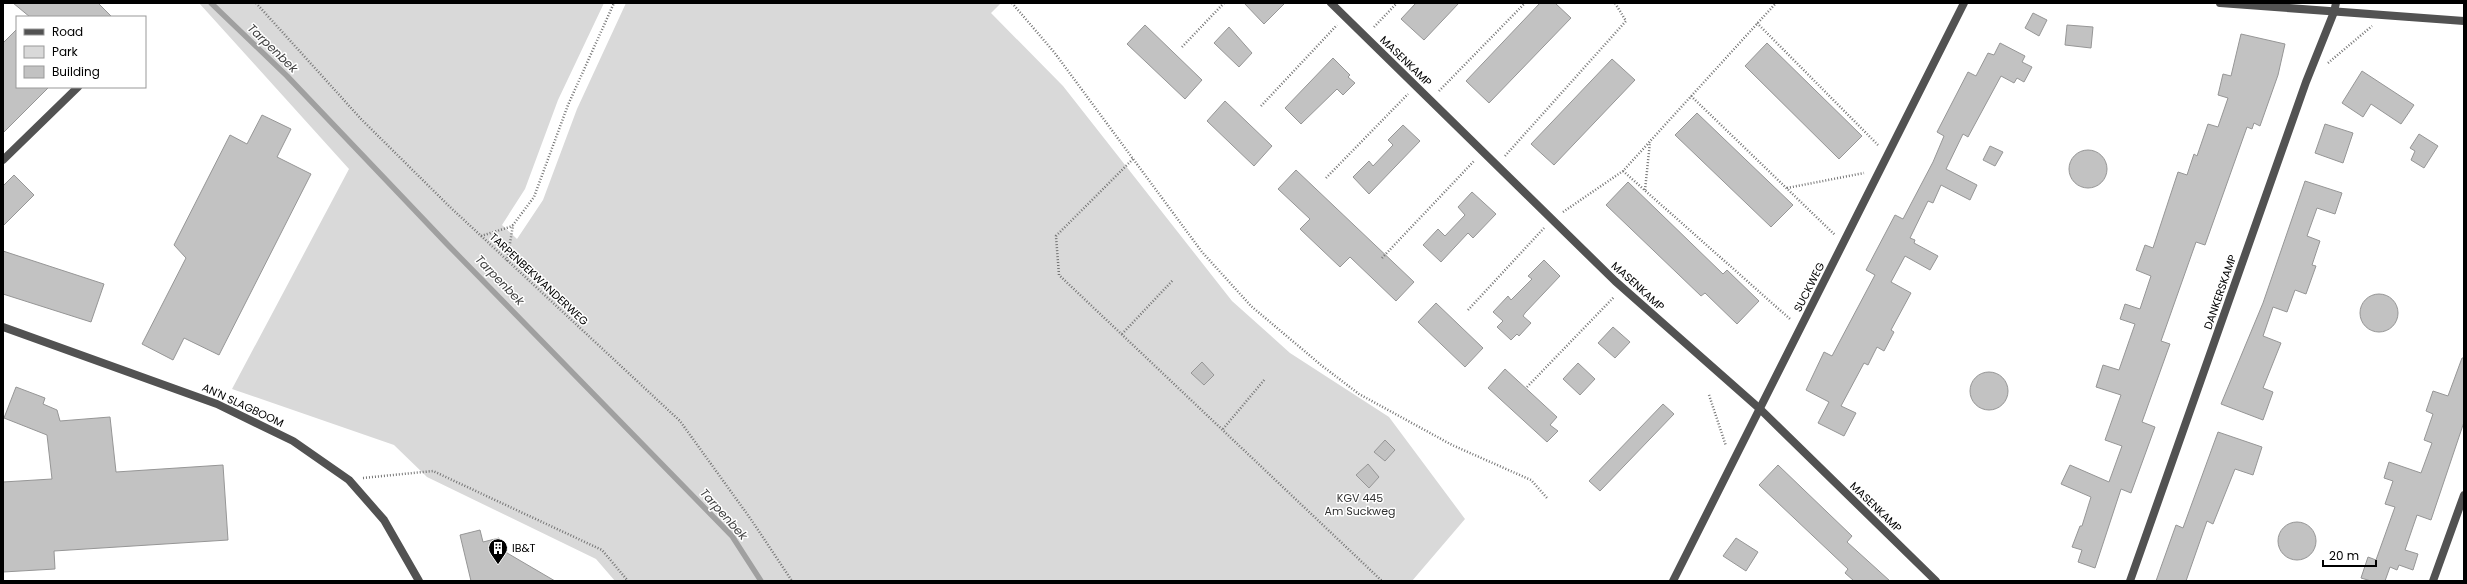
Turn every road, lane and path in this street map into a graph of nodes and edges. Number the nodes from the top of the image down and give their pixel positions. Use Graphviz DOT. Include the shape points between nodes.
graph roads {
  1 [pos="256,3"];
  2 [pos="614,3"];
  3 [pos="1012,3"];
  4 [pos="1224,3"];
  5 [pos="1331,3"];
  6 [pos="1397,3"];
  7 [pos="1526,3"];
  8 [pos="1614,3"];
  9 [pos="1776,3"];
  10 [pos="1964,3"];
  11 [pos="2220,3"];
  12 [pos="2336,3"];
  13 [pos="2334,12"];
  14 [pos="2385,15"];
  15 [pos="1345,17"];
  16 [pos="2464,21"];
  17 [pos="1757,23"];
  18 [pos="1365,36"];
  19 [pos="1182,47"];
  20 [pos="2324,66"];
  21 [pos="1416,86"];
  22 [pos="77,88"];
  23 [pos="1691,96"];
  24 [pos="1430,100"];
  25 [pos="1261,106"];
  26 [pos="1650,142"];
  27 [pos="1483,152"];
  28 [pos="1888,154"];
  29 [pos="1133,159"];
  30 [pos="3,160"];
  31 [pos="1496,165"];
  32 [pos="1880,170"];
  33 [pos="1623,171"];
  34 [pos="1326,178"];
  35 [pos="1786,188"];
  36 [pos="1645,190"];
  37 [pos="1552,219"];
  38 [pos="513,225"];
  39 [pos="481,237"];
  40 [pos="1843,243"];
  41 [pos="1382,258"];
  42 [pos="507,260"];
  43 [pos="1174,280"];
  44 [pos="1622,288"];
  45 [pos="1468,310"];
  46 [pos="3,327"];
  47 [pos="1800,328"];
  48 [pos="1122,334"];
  49 [pos="1265,379"];
  50 [pos="1527,387"];
  51 [pos="1709,395"];
  52 [pos="1760,409"];
  53 [pos="1223,429"];
  54 [pos="1732,464"];
  55 [pos="349,480"];
  56 [pos="2464,495"];
  57 [pos="1547,498"];
  58 [pos="419,581"];
  59 [pos="628,581"];
  60 [pos="792,581"];
  61 [pos="1382,581"];
  62 [pos="1673,581"];
  63 [pos="1936,581"];
  64 [pos="2130,581"];
  65 [pos="2433,581"];
  1 -- 39 [label="path, TARPENBEKWANDERWEG" via="361,119"];
  2 -- 38 [label="path" via="568,105 534,197"];
  3 -- 29 [label="path" via="1054,52"];
  4 -- 19 [label="path"];
  5 -- 15 [label="street, MASENKAMP"];
  6 -- 18 [label="path"];
  7 -- 24 [label="path"];
  8 -- 31 [label="path" via="1626,21"];
  9 -- 17 [label="path"];
  10 -- 28 [label="street, SUCKWEG"];
  11 -- 13 [label="street"];
  12 -- 13 [label="street, DANKERSKAMP"];
  13 -- 14 [label="street"];
  13 -- 64 [label="street, DANKERSKAMP" via="2306,82"];
  14 -- 16 [label="street"];
  14 -- 20 [label="path"];
  15 -- 18 [label="street, MASENKAMP"];
  15 -- 25 [label="path"];
  17 -- 23 [label="path"];
  17 -- 28 [label="path"];
  18 -- 21 [label="street, MASENKAMP"];
  21 -- 24 [label="street, MASENKAMP"];
  21 -- 34 [label="path"];
  22 -- 30 [label="street"];
  23 -- 26 [label="path"];
  23 -- 35 [label="path"];
  24 -- 27 [label="street, MASENKAMP"];
  26 -- 33 [label="path"];
  26 -- 36 [label="path"];
  27 -- 31 [label="street, MASENKAMP"];
  27 -- 41 [label="path"];
  28 -- 32 [label="street, SUCKWEG"];
  29 -- 48 [label="path" via="1056,236 1059,275"];
  29 -- 57 [label="path" via="1218,272 1251,306 1321,365 1359,394 1433,436 1531,480"];
  31 -- 37 [label="street, MASENKAMP"];
  32 -- 35 [label="path"];
  32 -- 40 [label="street, SUCKWEG"];
  33 -- 36 [label="path"];
  33 -- 37 [label="path"];
  35 -- 40 [label="path"];
  36 -- 47 [label="path"];
  37 -- 44 [label="street, MASENKAMP"];
  37 -- 45 [label="path"];
  38 -- 39 [label="path"];
  38 -- 42 [label="path"];
  39 -- 42 [label="path, TARPENBEKWANDERWEG"];
  40 -- 47 [label="street, SUCKWEG"];
  42 -- 60 [label="path, TARPENBEKWANDERWEG" via="680,421"];
  43 -- 48 [label="path"];
  44 -- 50 [label="path"];
  44 -- 52 [label="street, MASENKAMP"];
  46 -- 55 [label="street, AN'N SLAGBOOM" via="217,404 293,441"];
  47 -- 52 [label="street, SUCKWEG"];
  48 -- 53 [label="path"];
  49 -- 53 [label="path"];
  51 -- 54 [label="path"];
  52 -- 54 [label="street, SUCKWEG"];
  52 -- 63 [label="street, MASENKAMP"];
  53 -- 61 [label="path"];
  54 -- 62 [label="street, SUCKWEG"];
  55 -- 58 [label="street, AN'N SLAGBOOM" via="384,520"];
  55 -- 59 [label="path" via="434,471 602,550"];
  56 -- 65 [label="street"];
}
